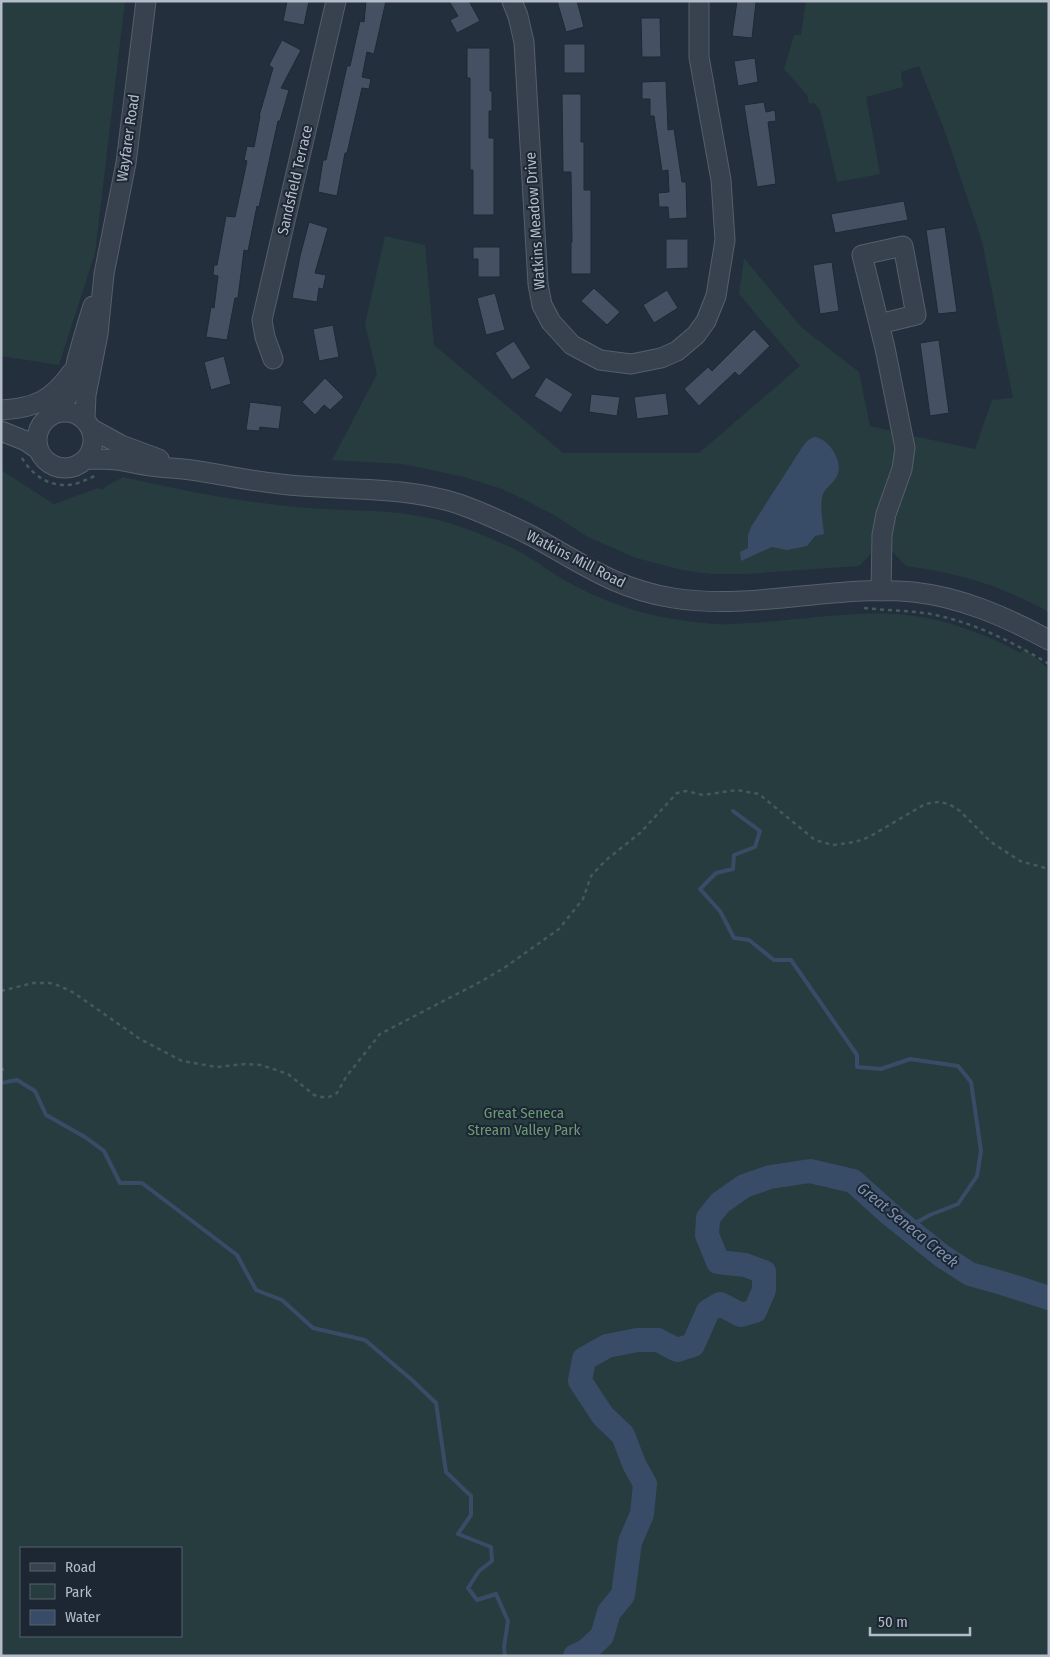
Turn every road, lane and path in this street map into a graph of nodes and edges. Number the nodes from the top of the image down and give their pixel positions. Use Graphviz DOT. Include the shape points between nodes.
graph roads {
  1 [pos="146,1"];
  2 [pos="336,1"];
  3 [pos="512,1"];
  4 [pos="699,1"];
  5 [pos="104,274"];
  6 [pos="879,324"];
  7 [pos="273,359"];
  8 [pos="76,367"];
  9 [pos="1,410"];
  10 [pos="52,415"];
  11 [pos="1,418"];
  12 [pos="88,424"];
  13 [pos="1,431"];
  14 [pos="39,450"];
  15 [pos="21,455"];
  16 [pos="86,459"];
  17 [pos="191,470"];
  18 [pos="99,475"];
  19 [pos="881,591"];
  20 [pos="1049,640"];
  21 [pos="1049,869"];
  22 [pos="1,991"];
  23 [pos="2,1069"];
  24 [pos="1,1077"];
  1 -- 5 [label="street, Wayfarer Road" via="126,163"];
  2 -- 7 [label="street, Sandsfield Terrace" via="262,320"];
  3 -- 4 [label="street, Watkins Meadow Drive" via="524,42 538,284 542,305 551,322 572,345 600,360 630,364 677,351 696,335 706,321 716,296 726,240 722,180 699,57"];
  5 -- 8 [label="street, Wayfarer Road"];
  5 -- 12 [label="street, Wayfarer Road" via="98,334 86,395"];
  6 -- 19 [label="street" via="905,448 882,535"];
  8 -- 9 [label="street" via="61,388 45,400 20,409"];
  8 -- 10 [label="street, Wayfarer Road" via="68,398"];
  10 -- 11 [label="street" via="24,421"];
  10 -- 12 [label="street" via="68,411"];
  10 -- 14 [label="street" via="38,432"];
  12 -- 16 [label="street" via="93,445"];
  12 -- 17 [label="street, Watkins Mill Road" via="120,445"];
  13 -- 14 [label="street"];
  14 -- 16 [label="street" via="44,458 60,468 70,468"];
  15 -- 18 [label="path" via="34,474 57,484 68,485"];
  16 -- 17 [label="street, Watkins Mill Road"];
  17 -- 19 [label="street, Watkins Mill Road" via="283,485 421,495 455,503 511,525 604,577 674,598 758,601"];
  19 -- 20 [label="street, Watkins Mill Road" via="913,592 970,604"];
  21 -- 22 [label="path" via="1020,860 991,842 949,804 925,804 869,837 833,845 815,840 759,794 737,790 704,794 686,790 677,793 640,833 591,876 584,899 559,928 504,968 380,1034 337,1092 329,1097 314,1095 288,1074 262,1065 217,1067 182,1061 140,1039 60,986 33,983"];
  23 -- 24 [label="path"];
}
